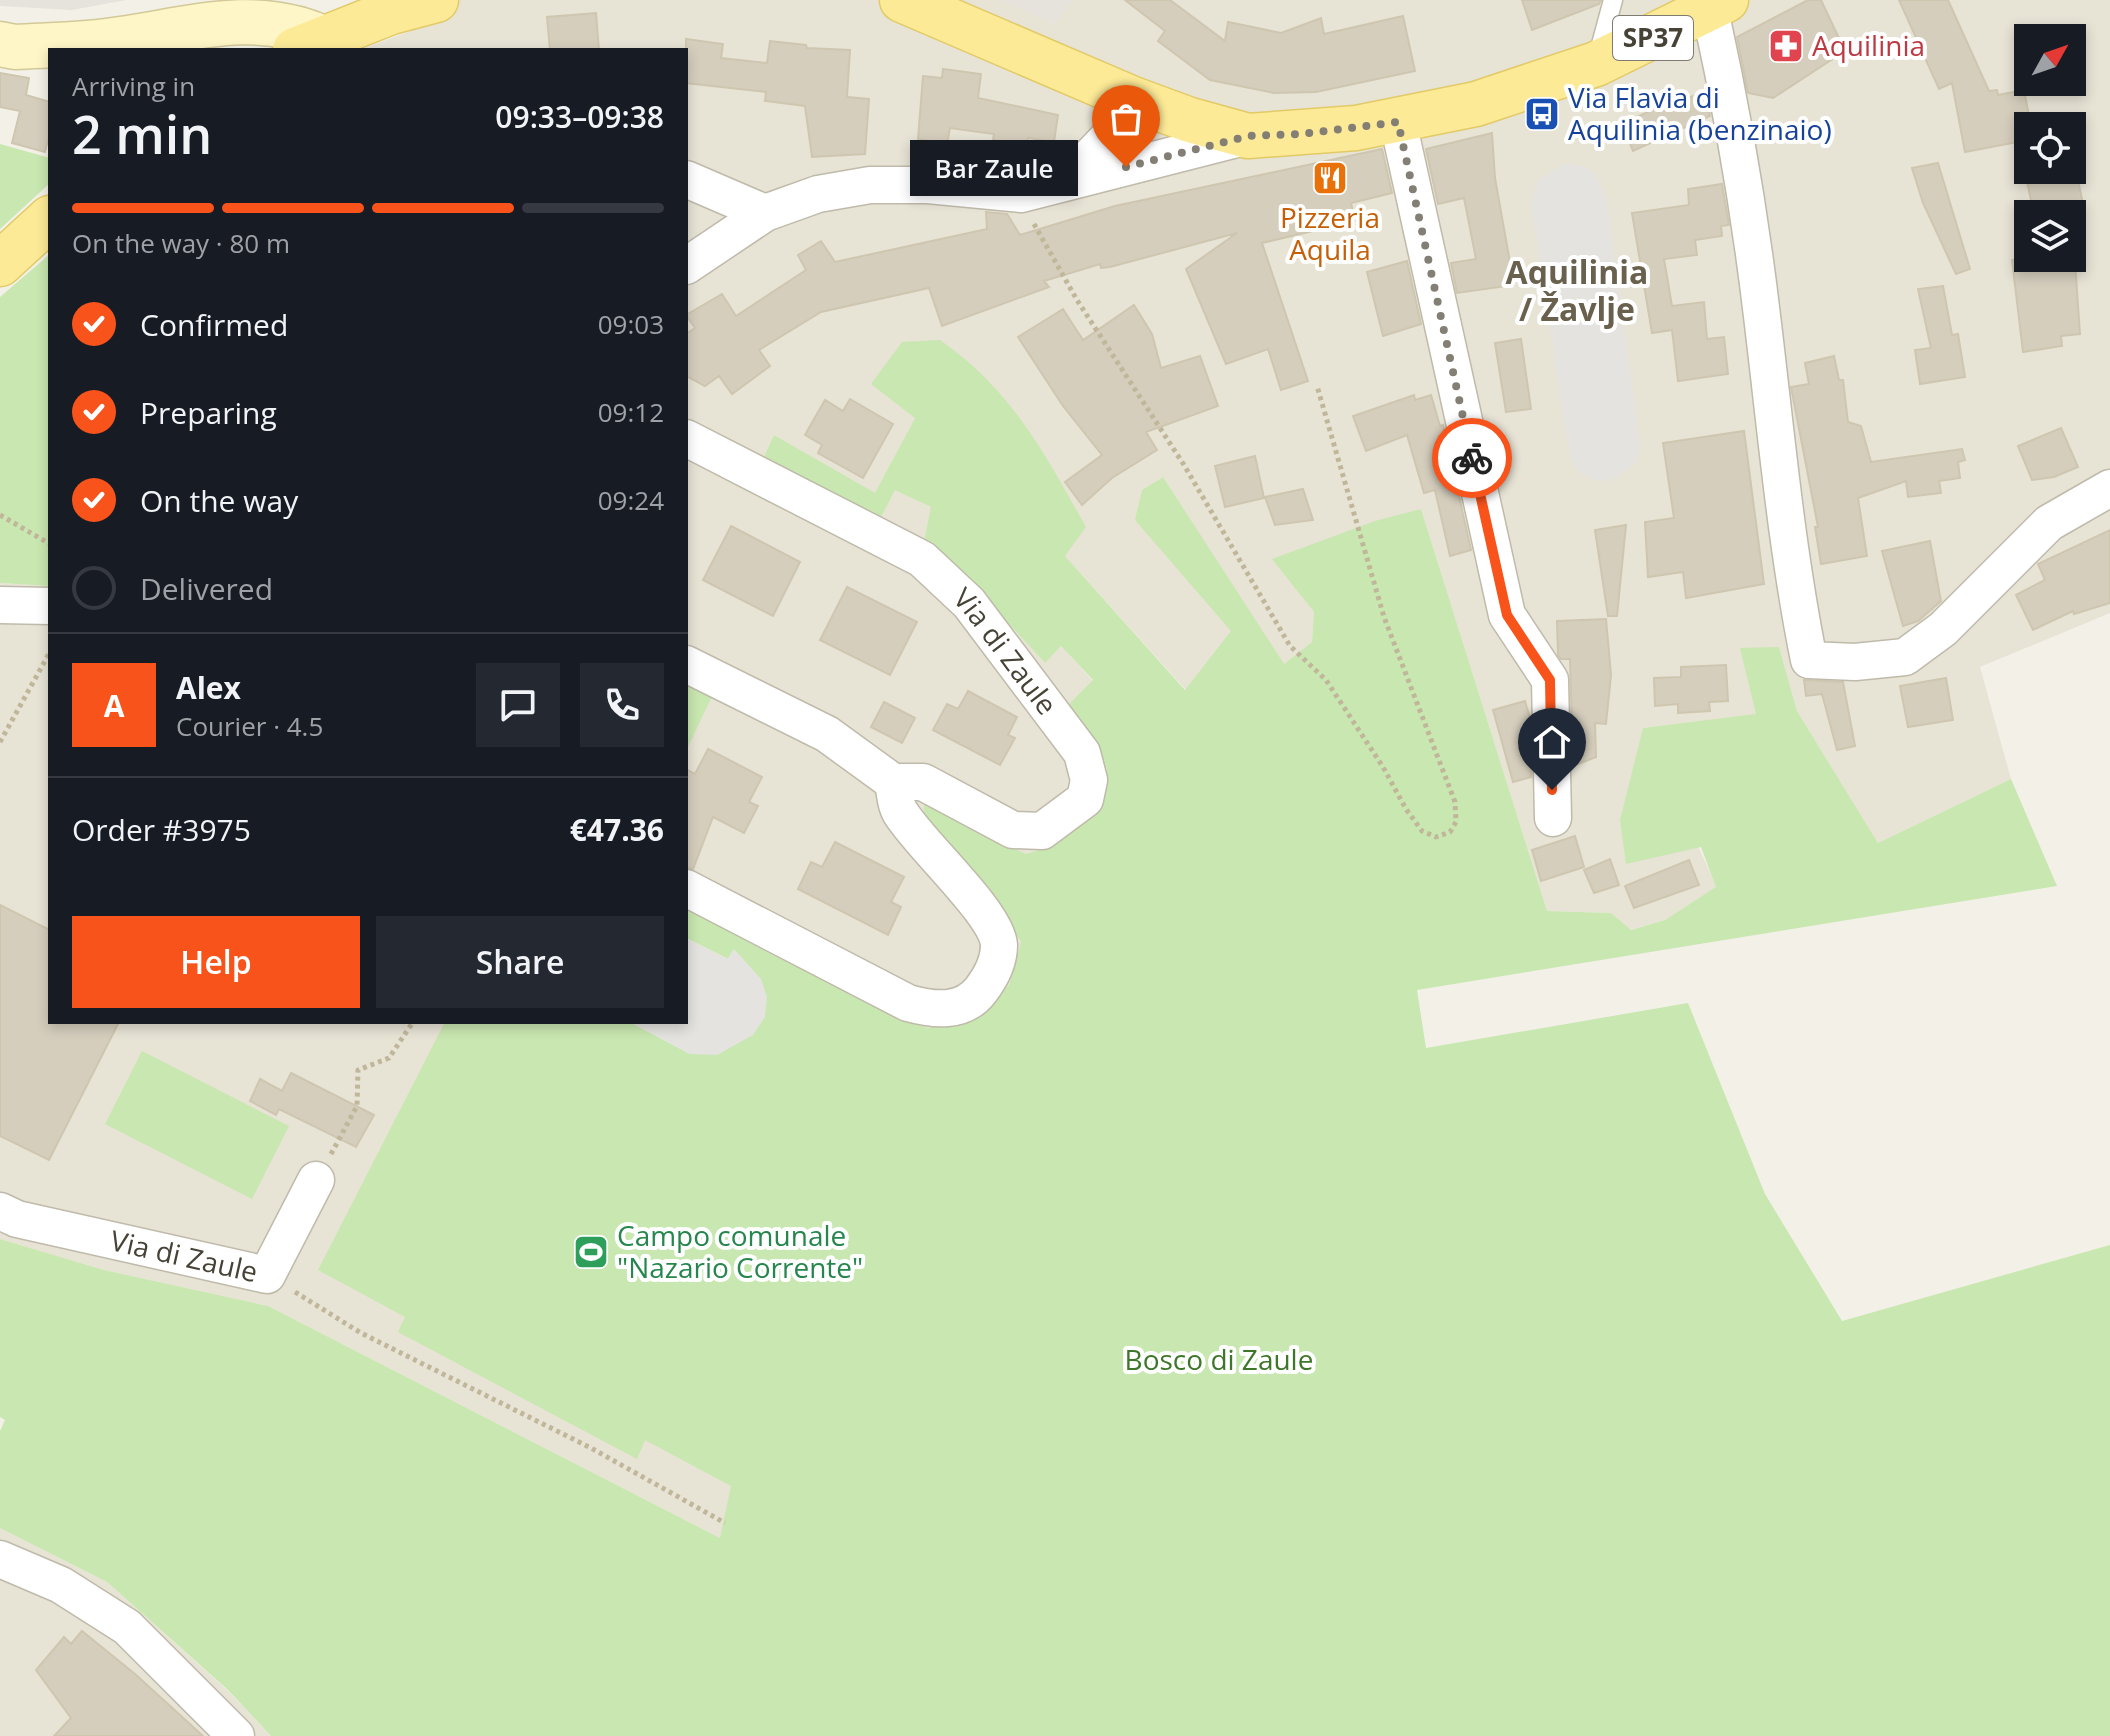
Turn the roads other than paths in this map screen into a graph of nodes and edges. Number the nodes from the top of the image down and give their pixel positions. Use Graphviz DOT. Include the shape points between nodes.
graph roads {
  1 [pos="436,0"];
  2 [pos="902,0"];
  3 [pos="1613,0"];
  4 [pos="1718,5"];
  5 [pos="0,44"];
  6 [pos="308,44"];
  7 [pos="1596,64"];
  8 [pos="1133,99"];
  9 [pos="1398,122"];
  10 [pos="1248,136"];
  11 [pos="688,180"];
  12 [pos="1064,183"];
  13 [pos="765,213"];
  14 [pos="48,220"];
  15 [pos="0,264"];
  16 [pos="688,265"];
  17 [pos="688,439"];
  18 [pos="2110,488"];
  19 [pos="0,605"];
  20 [pos="48,606"];
  21 [pos="688,665"];
  22 [pos="893,782"];
  23 [pos="1553,818"];
  24 [pos="688,889"];
  25 [pos="316,1180"];
  26 [pos="0,1211"];
  27 [pos="0,1559"];
  28 [pos="236,1736"];
  1 -- 6 [label="main road"];
  2 -- 8 [label="main road, SP37"];
  3 -- 7 [label="lane"];
  4 -- 7 [label="main road, SP37"];
  4 -- 18 [label="street" via="1722,65 1809,660 1905,657 1943,629 2049,523"];
  5 -- 6 [label="street" via="117,40 242,20 294,26"];
  7 -- 9 [label="main road, SP37" via="1476,104"];
  8 -- 10 [label="main road, SP37"];
  8 -- 12 [label="street" via="1122,123"];
  9 -- 10 [label="main road, SP37"];
  9 -- 23 [label="street" via="1507,615 1550,680"];
  10 -- 12 [label="street"];
  11 -- 13 [label="street"];
  12 -- 13 [label="street" via="1021,194 870,185 818,194"];
  13 -- 16 [label="street"];
  14 -- 15 [label="main road"];
  17 -- 22 [label="street, Via di Zaule" via="922,559 969,603 1008,651 1082,753 1089,780 1085,799 1042,831 1013,830 923,782"];
  19 -- 20 [label="street"];
  21 -- 22 [label="street, Via di Zaule" via="827,734"];
  22 -- 24 [label="street" via="898,810 984,913 999,942 995,968 979,993 960,1006 935,1010 908,1003"];
  25 -- 26 [label="street, Via di Zaule" via="267,1275"];
  27 -- 28 [label="street" via="61,1585 127,1627"];
}
